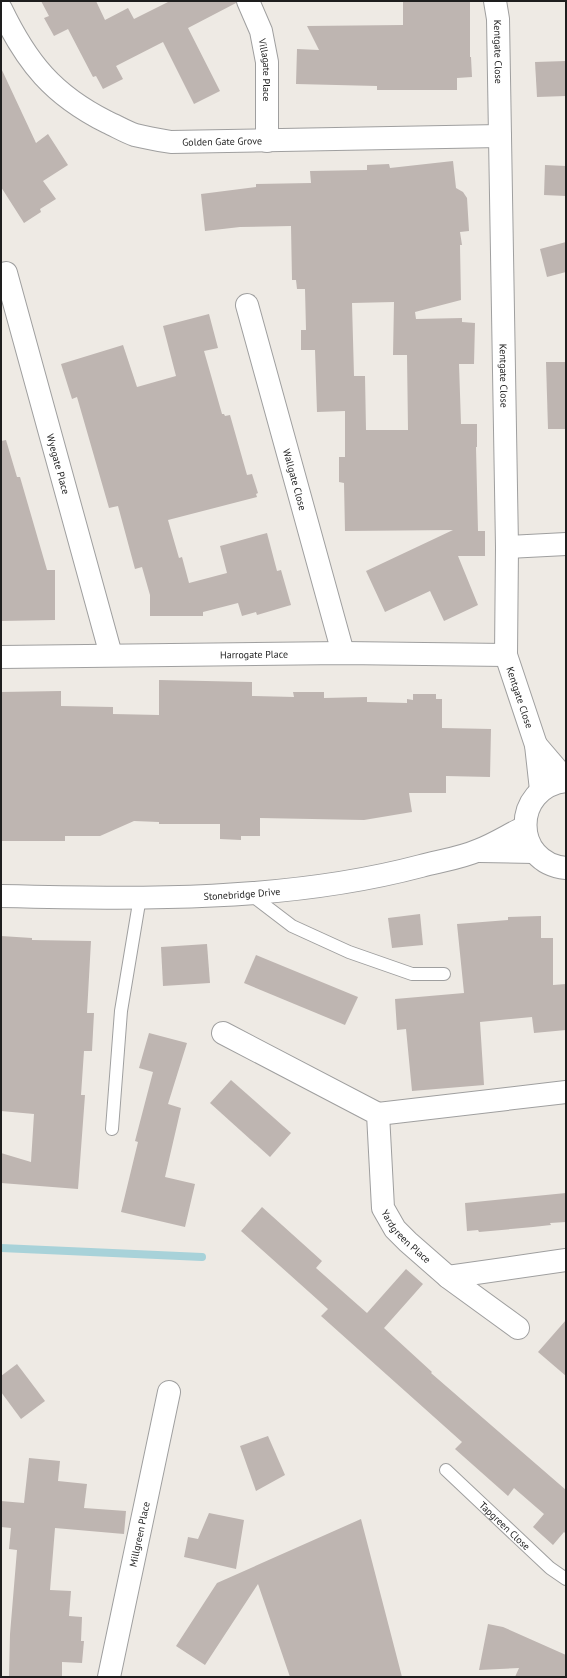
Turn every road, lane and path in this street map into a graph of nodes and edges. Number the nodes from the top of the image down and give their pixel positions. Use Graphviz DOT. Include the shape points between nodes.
graph roads {
  1 [pos="248,1"];
  2 [pos="495,1"];
  3 [pos="1,9"];
  4 [pos="500,136"];
  5 [pos="267,141"];
  6 [pos="6,273"];
  7 [pos="247,305"];
  8 [pos="566,544"];
  9 [pos="507,547"];
  10 [pos="343,653"];
  11 [pos="111,654"];
  12 [pos="506,655"];
  13 [pos="1,656"];
  14 [pos="536,745"];
  15 [pos="566,781"];
  16 [pos="541,790"];
  17 [pos="525,826"];
  18 [pos="479,851"];
  19 [pos="534,852"];
  20 [pos="566,868"];
  21 [pos="249,893"];
  22 [pos="1,896"];
  23 [pos="140,897"];
  24 [pos="444,974"];
  25 [pos="223,1033"];
  26 [pos="566,1092"];
  27 [pos="378,1114"];
  28 [pos="112,1129"];
  29 [pos="566,1260"];
  30 [pos="448,1277"];
  31 [pos="518,1328"];
  32 [pos="169,1392"];
  33 [pos="446,1470"];
  34 [pos="566,1579"];
  35 [pos="109,1677"];
  1 -- 5 [label="street, Villagate Place" via="261,31 267,62"];
  2 -- 4 [label="street, Kentgate Close" via="498,19"];
  3 -- 5 [label="street, Golden Gate Grove" via="34,66 59,92 102,119 134,135 171,142"];
  4 -- 5 [label="street, Golden Gate Grove"];
  4 -- 9 [label="street, Kentgate Close"];
  6 -- 11 [label="street, Wyegate Place"];
  7 -- 10 [label="street, Wallgate Close"];
  8 -- 9 [label="street"];
  9 -- 12 [label="street, Kentgate Close"];
  10 -- 11 [label="street, Harrogate Place"];
  10 -- 12 [label="street, Harrogate Place"];
  11 -- 13 [label="street, Harrogate Place"];
  12 -- 14 [label="street, Kentgate Close"];
  14 -- 15 [label="street, Kentgate Close"];
  14 -- 16 [label="street, Kentgate Close"];
  15 -- 16 [label="street"];
  16 -- 17 [label="street" via="528,807"];
  17 -- 18 [label="street, Stonebridge Drive"];
  17 -- 19 [label="street"];
  18 -- 19 [label="street, Stonebridge Drive"];
  18 -- 21 [label="street, Stonebridge Drive" via="393,874 309,888"];
  19 -- 20 [label="street" via="550,865"];
  21 -- 23 [label="street, Stonebridge Drive"];
  21 -- 24 [label="lane" via="292,926 349,952 412,974"];
  22 -- 23 [label="street, Stonebridge Drive"];
  23 -- 28 [label="lane" via="121,1011"];
  25 -- 27 [label="street"];
  26 -- 27 [label="street"];
  27 -- 30 [label="street, Yardgreen Place" via="383,1208 395,1229"];
  29 -- 30 [label="street"];
  30 -- 31 [label="street, Yardgreen Place"];
  32 -- 35 [label="street, Millgreen Place"];
  33 -- 34 [label="lane, Tapgreen Close" via="550,1568"];
}
